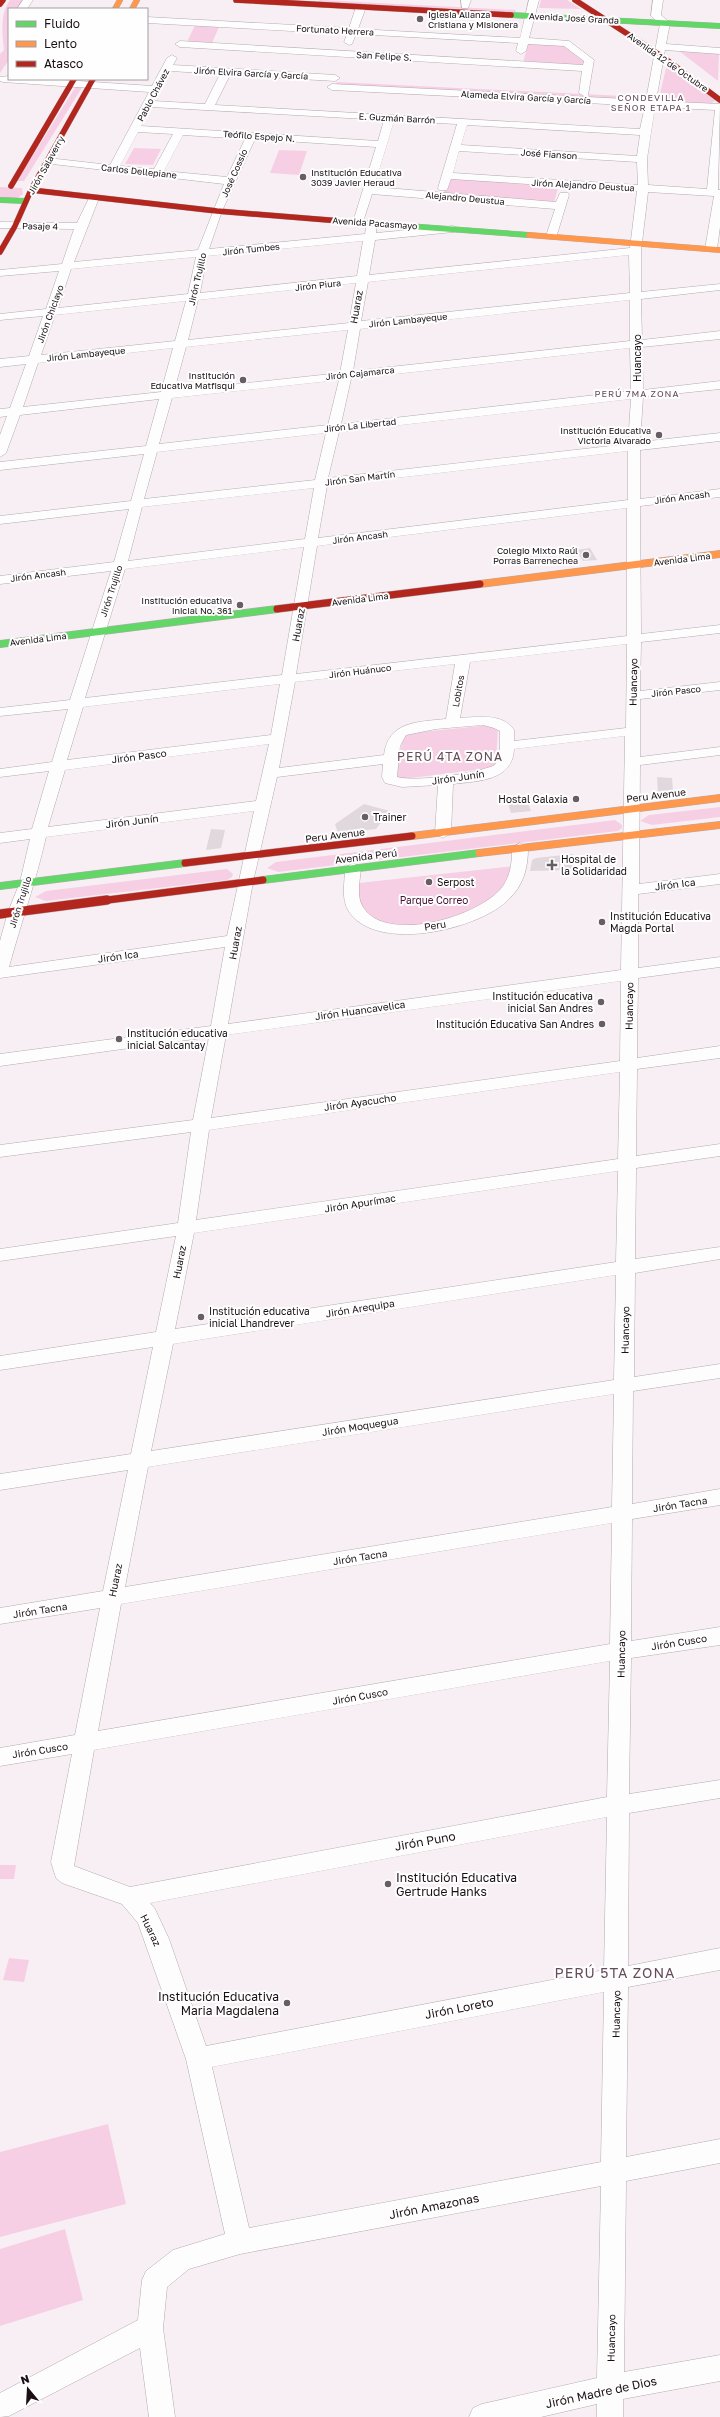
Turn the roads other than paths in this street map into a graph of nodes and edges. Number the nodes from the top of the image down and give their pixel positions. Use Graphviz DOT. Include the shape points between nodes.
graph roads {
  1 [pos="2,0"];
  2 [pos="236,0"];
  3 [pos="575,0"];
  4 [pos="658,0"];
  5 [pos="310,2"];
  6 [pos="357,3"];
  7 [pos="465,3"];
  8 [pos="0,4"];
  9 [pos="532,8"];
  10 [pos="613,12"];
  11 [pos="593,13"];
  12 [pos="656,16"];
  13 [pos="720,19"];
  14 [pos="148,20"];
  15 [pos="606,20"];
  16 [pos="627,21"];
  17 [pos="190,22"];
  18 [pos="665,23"];
  19 [pos="232,24"];
  20 [pos="720,26"];
  21 [pos="353,31"];
  22 [pos="524,40"];
  23 [pos="180,44"];
  24 [pos="221,47"];
  25 [pos="661,50"];
  26 [pos="720,51"];
  27 [pos="345,54"];
  28 [pos="517,64"];
  29 [pos="167,68"];
  30 [pos="589,68"];
  31 [pos="227,71"];
  32 [pos="8,72"];
  33 [pos="73,81"];
  34 [pos="2,82"];
  35 [pos="92,82"];
  36 [pos="331,88"];
  37 [pos="156,89"];
  38 [pos="720,92"];
  39 [pos="584,93"];
  40 [pos="522,96"];
  41 [pos="652,100"];
  42 [pos="720,100"];
  43 [pos="148,104"];
  44 [pos="209,107"];
  45 [pos="720,107"];
  46 [pos="321,114"];
  47 [pos="390,118"];
  48 [pos="463,122"];
  49 [pos="513,125"];
  50 [pos="135,129"];
  51 [pos="180,131"];
  52 [pos="645,132"];
  53 [pos="251,136"];
  54 [pos="719,140"];
  55 [pos="383,144"];
  56 [pos="455,148"];
  57 [pos="642,159"];
  58 [pos="48,161"];
  59 [pos="114,168"];
  60 [pos="157,173"];
  61 [pos="447,176"];
  62 [pos="230,181"];
  63 [pos="566,184"];
  64 [pos="0,185"];
  65 [pos="11,186"];
  66 [pos="32,189"];
  67 [pos="643,189"];
  68 [pos="368,190"];
  69 [pos="717,193"];
  70 [pos="441,196"];
  71 [pos="94,198"];
  72 [pos="0,200"];
  73 [pos="26,201"];
  74 [pos="561,206"];
  75 [pos="217,211"];
  76 [pos="717,221"];
  77 [pos="0,225"];
  78 [pos="15,226"];
  79 [pos="81,226"];
  80 [pos="366,227"];
  81 [pos="453,229"];
  82 [pos="552,236"];
  83 [pos="635,247"];
  84 [pos="715,250"];
  85 [pos="0,252"];
  86 [pos="202,254"];
  87 [pos="68,267"];
  88 [pos="0,273"];
  89 [pos="361,280"];
  90 [pos="720,287"];
  91 [pos="637,295"];
  92 [pos="193,298"];
  93 [pos="49,313"];
  94 [pos="0,318"];
  95 [pos="353,326"];
  96 [pos="720,335"];
  97 [pos="637,344"];
  98 [pos="179,345"];
  99 [pos="33,360"];
  100 [pos="0,363"];
  101 [pos="346,374"];
  102 [pos="720,385"];
  103 [pos="637,394"];
  104 [pos="165,395"];
  105 [pos="14,411"];
  106 [pos="0,413"];
  107 [pos="335,428"];
  108 [pos="720,436"];
  109 [pos="634,446"];
  110 [pos="153,447"];
  111 [pos="0,453"];
  112 [pos="0,466"];
  113 [pos="322,483"];
  114 [pos="720,493"];
  115 [pos="635,503"];
  116 [pos="135,505"];
  117 [pos="0,520"];
  118 [pos="313,543"];
  119 [pos="720,554"];
  120 [pos="120,565"];
  121 [pos="635,565"];
  122 [pos="0,580"];
  123 [pos="300,616"];
  124 [pos="720,629"];
  125 [pos="634,639"];
  126 [pos="95,641"];
  127 [pos="0,644"];
  128 [pos="463,659"];
  129 [pos="289,679"];
  130 [pos="720,686"];
  131 [pos="633,696"];
  132 [pos="78,703"];
  133 [pos="0,712"];
  134 [pos="452,724"];
  135 [pos="633,731"];
  136 [pos="278,739"];
  137 [pos="506,746"];
  138 [pos="720,751"];
  139 [pos="392,758"];
  140 [pos="632,762"];
  141 [pos="60,765"];
  142 [pos="0,773"];
  143 [pos="271,773"];
  144 [pos="446,779"];
  145 [pos="720,798"];
  146 [pos="264,805"];
  147 [pos="632,809"];
  148 [pos="720,825"];
  149 [pos="39,833"];
  150 [pos="443,833"];
  151 [pos="631,836"];
  152 [pos="0,838"];
  153 [pos="520,848"];
  154 [pos="252,856"];
  155 [pos="353,868"];
  156 [pos="720,879"];
  157 [pos="28,882"];
  158 [pos="245,882"];
  159 [pos="0,886"];
  160 [pos="631,890"];
  161 [pos="16,912"];
  162 [pos="0,914"];
  163 [pos="236,940"];
  164 [pos="720,962"];
  165 [pos="0,971"];
  166 [pos="630,973"];
  167 [pos="220,1028"];
  168 [pos="720,1052"];
  169 [pos="0,1060"];
  170 [pos="628,1064"];
  171 [pos="201,1126"];
  172 [pos="720,1150"];
  173 [pos="0,1151"];
  174 [pos="627,1163"];
  175 [pos="186,1229"];
  176 [pos="720,1253"];
  177 [pos="0,1255"];
  178 [pos="626,1266"];
  179 [pos="164,1338"];
  180 [pos="0,1363"];
  181 [pos="720,1371"];
  182 [pos="624,1385"];
  183 [pos="140,1461"];
  184 [pos="0,1482"];
  185 [pos="720,1498"];
  186 [pos="622,1514"];
  187 [pos="112,1598"];
  188 [pos="0,1616"];
  189 [pos="720,1636"];
  190 [pos="621,1651"];
  191 [pos="86,1742"];
  192 [pos="0,1757"];
  193 [pos="720,1789"];
  194 [pos="618,1805"];
  195 [pos="130,1898"];
  196 [pos="720,1959"];
  197 [pos="616,1977"];
  198 [pos="198,2059"];
  199 [pos="720,2151"];
  200 [pos="614,2173"];
  201 [pos="240,2242"];
  202 [pos="150,2328"];
  203 [pos="720,2368"];
  204 [pos="611,2388"];
  205 [pos="0,2407"];
  206 [pos="162,2417"];
  207 [pos="482,2417"];
  208 [pos="610,2417"];
  1 -- 8 [label="main road"];
  2 -- 5 [label="main road, Avenida José Granda"];
  3 -- 11 [label="main road, Avenida 12 de Octubre"];
  4 -- 12 [label="street"];
  5 -- 6 [label="main road, Avenida José Granda"];
  6 -- 7 [label="main road, Avenida José Granda"];
  6 -- 9 [label="main road, Avenida José Granda"];
  6 -- 21 [label="street"];
  7 -- 9 [label="main road, Avenida José Granda"];
  9 -- 11 [label="main road, Avenida José Granda"];
  9 -- 15 [label="main road, Avenida José Granda"];
  9 -- 22 [label="street"];
  10 -- 11 [label="main road, Avenida José Granda"];
  10 -- 12 [label="main road, Avenida José Granda"];
  10 -- 16 [label="main road, Avenida 12 de Octubre"];
  11 -- 15 [label="main road, Avenida 12 de Octubre"];
  12 -- 13 [label="main road, Avenida José Granda"];
  12 -- 18 [label="street"];
  14 -- 17 [label="street, Fortunato Herrera"];
  15 -- 16 [label="main road, Avenida José Granda"];
  15 -- 25 [label="main road, Avenida 12 de Octubre"];
  16 -- 18 [label="main road, Avenida José Granda"];
  16 -- 25 [label="main road, Avenida 12 de Octubre"];
  17 -- 19 [label="street, Fortunato Herrera"];
  17 -- 23 [label="street, Pablo Chávez"];
  18 -- 20 [label="main road, Avenida José Granda"];
  18 -- 25 [label="street, Huancayo"];
  19 -- 21 [label="street, Fortunato Herrera"];
  19 -- 24 [label="street"];
  21 -- 22 [label="street, Fortunato Herrera"];
  21 -- 27 [label="street"];
  22 -- 28 [label="street"];
  22 -- 30 [label="street, Fortunato Herrera" via="570,44 587,56"];
  23 -- 24 [label="street, San Felipe S."];
  23 -- 29 [label="street, Pablo Chávez"];
  24 -- 27 [label="street, San Felipe S."];
  25 -- 26 [label="street"];
  25 -- 38 [label="main road, Avenida 12 de Octubre"];
  25 -- 41 [label="street, Huancayo"];
  25 -- 42 [label="main road, Avenida 12 de Octubre"];
  27 -- 28 [label="street, San Felipe S."];
  27 -- 36 [label="street"];
  28 -- 30 [label="street, San Felipe S."];
  29 -- 31 [label="street, Jirón Elvira García y García"];
  29 -- 37 [label="street, Pablo Chávez"];
  30 -- 39 [label="street"];
  31 -- 36 [label="street, Jirón Elvira García y García"];
  31 -- 44 [label="street"];
  32 -- 34 [label="street"];
  33 -- 34 [label="street"];
  33 -- 35 [label="street"];
  33 -- 65 [label="main road, Jirón Salaverry"];
  35 -- 37 [label="street"];
  35 -- 58 [label="main road, Jirón Salaverry"];
  36 -- 39 [label="street, Alameda Elvira García y García"];
  36 -- 40 [label="street, Alameda Elvira García y García"];
  36 -- 46 [label="street"];
  37 -- 43 [label="street, Pablo Chávez"];
  39 -- 41 [label="street, Alameda Elvira García y García"];
  40 -- 41 [label="street, Alameda Elvira García y García"];
  40 -- 49 [label="street"];
  41 -- 45 [label="street, Alameda Elvira García y García"];
  41 -- 52 [label="street, Huancayo"];
  43 -- 44 [label="street, E. Guzmán Barrón"];
  43 -- 50 [label="street, Pablo Chávez"];
  44 -- 46 [label="street, E. Guzmán Barrón"];
  45 -- 54 [label="street"];
  46 -- 47 [label="street, E. Guzmán Barrón"];
  47 -- 48 [label="street, E. Guzmán Barrón"];
  47 -- 55 [label="street, Huaraz"];
  48 -- 49 [label="street, E. Guzmán Barrón"];
  48 -- 56 [label="street"];
  49 -- 52 [label="street, E. Guzmán Barrón"];
  50 -- 51 [label="street, Teófilo Espejo N."];
  50 -- 59 [label="street, Pablo Chávez"];
  51 -- 53 [label="street, Teófilo Espejo N."];
  51 -- 60 [label="street"];
  52 -- 57 [label="street, Huancayo"];
  53 -- 55 [label="street, Teófilo Espejo N."];
  53 -- 62 [label="street, José Cossío"];
  54 -- 69 [label="street"];
  55 -- 68 [label="street, Huaraz"];
  56 -- 57 [label="street, José Fianson"];
  56 -- 61 [label="street"];
  57 -- 67 [label="street, Huancayo"];
  58 -- 59 [label="street, Carlos Dellepiane"];
  58 -- 66 [label="main road, Jirón Salaverry"];
  59 -- 60 [label="street, Carlos Dellepiane"];
  60 -- 62 [label="street, Carlos Dellepiane"];
  61 -- 63 [label="street, Jirón Alejandro Deustua"];
  61 -- 70 [label="street"];
  62 -- 75 [label="street, José Cossío"];
  63 -- 67 [label="street, Jirón Alejandro Deustua"];
  63 -- 74 [label="street"];
  64 -- 65 [label="main road, Avenida Pacasmayo"];
  65 -- 66 [label="main road, Avenida Pacasmayo"];
  66 -- 71 [label="main road, Avenida Pacasmayo"];
  66 -- 73 [label="main road, Jirón Salaverry"];
  67 -- 69 [label="street, Jirón Alejandro Deustua"];
  67 -- 83 [label="street, Huancayo"];
  68 -- 70 [label="street, Alejandro Deustua"];
  68 -- 80 [label="street, Huaraz"];
  69 -- 76 [label="street"];
  70 -- 74 [label="street, Alejandro Deustua"];
  71 -- 75 [label="main road, Avenida Pacasmayo"];
  71 -- 79 [label="street, Jirón Chiclayo"];
  72 -- 73 [label="main road"];
  73 -- 78 [label="main road, Jirón Salaverry"];
  74 -- 82 [label="street"];
  75 -- 80 [label="main road, Avenida Pacasmayo"];
  75 -- 86 [label="street, Jirón Trujillo"];
  76 -- 84 [label="street"];
  77 -- 78 [label="street, Pasaje 4"];
  78 -- 79 [label="street, Pasaje 4"];
  78 -- 85 [label="main road, Jirón Salaverry"];
  79 -- 87 [label="street, Jirón Chiclayo"];
  80 -- 81 [label="street, Jirón Tumbes"];
  80 -- 86 [label="street, Jirón Tumbes"];
  80 -- 89 [label="street, Huaraz"];
  81 -- 82 [label="main road"];
  82 -- 83 [label="main road"];
  83 -- 84 [label="main road"];
  83 -- 89 [label="street, Jirón Piura"];
  83 -- 91 [label="street, Huancayo"];
  86 -- 87 [label="street, Jirón Tumbes"];
  86 -- 92 [label="street, Jirón Trujillo"];
  87 -- 88 [label="street, Jirón Tumbes"];
  87 -- 93 [label="street, Jirón Chiclayo"];
  89 -- 92 [label="street, Jirón Piura"];
  89 -- 95 [label="street, Huaraz"];
  90 -- 91 [label="street, Jirón Lambayeque"];
  91 -- 95 [label="street, Jirón Lambayeque"];
  91 -- 97 [label="street, Huancayo"];
  92 -- 93 [label="street, Jirón Piura"];
  92 -- 98 [label="street, Jirón Trujillo"];
  93 -- 94 [label="street, Jirón Piura"];
  93 -- 99 [label="street, Jirón Chiclayo"];
  95 -- 98 [label="street, Jirón Lambayeque"];
  95 -- 101 [label="street, Huaraz"];
  96 -- 97 [label="street, Jirón Cajamarca"];
  97 -- 101 [label="street, Jirón Cajamarca"];
  97 -- 103 [label="street, Huancayo"];
  98 -- 99 [label="street, Jirón Lambayeque"];
  98 -- 104 [label="street, Jirón Trujillo"];
  99 -- 100 [label="street, Jirón Lambayeque"];
  99 -- 105 [label="street, Jirón Chiclayo"];
  101 -- 104 [label="street, Jirón Cajamarca"];
  101 -- 107 [label="street, Huaraz"];
  102 -- 103 [label="street, Jirón La Libertad"];
  103 -- 107 [label="street, Jirón La Libertad"];
  103 -- 109 [label="street, Huancayo"];
  104 -- 105 [label="street, Jirón Cajamarca"];
  104 -- 110 [label="street, Jirón Trujillo"];
  105 -- 106 [label="street, Jirón Cajamarca"];
  105 -- 111 [label="street, Jirón Chiclayo"];
  107 -- 110 [label="street, Jirón La Libertad"];
  107 -- 113 [label="street, Huaraz"];
  108 -- 109 [label="street, Jirón San Martín"];
  109 -- 113 [label="street, Jirón San Martín"];
  109 -- 115 [label="street, Huancayo"];
  110 -- 112 [label="street, Jirón La Libertad"];
  110 -- 116 [label="street, Jirón Trujillo"];
  113 -- 116 [label="street, Jirón San Martín"];
  113 -- 118 [label="street, Huaraz"];
  114 -- 115 [label="street, Jirón Ancash"];
  115 -- 118 [label="street, Jirón Ancash"];
  115 -- 121 [label="street, Huancayo"];
  116 -- 117 [label="street, Jirón San Martín"];
  116 -- 120 [label="street, Jirón Trujillo"];
  118 -- 120 [label="street, Jirón Ancash"];
  118 -- 123 [label="street, Huaraz"];
  119 -- 121 [label="main road, Avenida Lima"];
  120 -- 122 [label="street, Jirón Ancash"];
  120 -- 126 [label="street, Jirón Trujillo"];
  121 -- 123 [label="main road, Avenida Lima"];
  121 -- 125 [label="street, Huancayo"];
  123 -- 126 [label="main road, Avenida Lima"];
  123 -- 129 [label="street, Huaraz"];
  124 -- 125 [label="street, Jirón Huánuco"];
  125 -- 128 [label="street, Jirón Huánuco"];
  125 -- 131 [label="street, Huancayo"];
  126 -- 127 [label="main road, Avenida Lima"];
  126 -- 132 [label="street, Jirón Trujillo"];
  128 -- 129 [label="street, Jirón Huánuco"];
  128 -- 134 [label="street, Lobitos"];
  129 -- 132 [label="street, Jirón Huánuco"];
  129 -- 136 [label="street, Huaraz"];
  130 -- 131 [label="street, Jirón Pasco"];
  131 -- 135 [label="street, Huancayo"];
  132 -- 133 [label="street, Jirón Huánuco"];
  132 -- 141 [label="street, Jirón Trujillo"];
  134 -- 137 [label="street, Jirón Junín" via="483,721 499,724 507,730"];
  134 -- 139 [label="street, Jirón Junín" via="416,727 400,733 395,739"];
  135 -- 137 [label="street"];
  135 -- 140 [label="street, Huancayo"];
  136 -- 141 [label="street, Jirón Pasco"];
  136 -- 143 [label="street, Huaraz"];
  137 -- 144 [label="street, Jirón Junín" via="505,762 499,769 485,774"];
  138 -- 140 [label="street"];
  139 -- 143 [label="street"];
  139 -- 144 [label="street, Jirón Junín" via="389,777 395,782 407,784"];
  140 -- 147 [label="street, Huancayo"];
  141 -- 142 [label="street, Jirón Pasco"];
  141 -- 149 [label="street, Jirón Trujillo"];
  143 -- 146 [label="street, Huaraz"];
  144 -- 150 [label="street"];
  145 -- 147 [label="main road, Peru Avenue"];
  146 -- 149 [label="street, Jirón Junín"];
  146 -- 154 [label="street, Huaraz"];
  147 -- 150 [label="main road, Peru Avenue"];
  147 -- 151 [label="street, Huancayo"];
  148 -- 151 [label="main road, Avenida Perú"];
  149 -- 152 [label="street, Jirón Junín"];
  149 -- 157 [label="street, Jirón Trujillo"];
  150 -- 154 [label="main road, Peru Avenue"];
  151 -- 153 [label="main road, Avenida Perú"];
  151 -- 160 [label="street, Huancayo"];
  153 -- 155 [label="main road, Avenida Perú"];
  153 -- 155 [label="street, Peru" via="520,861 514,882 500,899 474,916 421,928 382,927 361,917 352,901"];
  154 -- 157 [label="main road, Peru Avenue"];
  154 -- 158 [label="street, Huaraz"];
  155 -- 158 [label="main road, Avenida Perú"];
  156 -- 160 [label="street, Jirón Ica"];
  157 -- 159 [label="main road, Peru Avenue"];
  157 -- 161 [label="street, Jirón Trujillo"];
  158 -- 161 [label="main road, Avenida Perú"];
  158 -- 163 [label="street, Huaraz"];
  160 -- 166 [label="street, Huancayo"];
  161 -- 162 [label="main road"];
  161 -- 165 [label="street, Jirón Trujillo"];
  163 -- 165 [label="street, Jirón Ica"];
  163 -- 167 [label="street, Huaraz"];
  164 -- 166 [label="street, Jirón Huancavelica"];
  166 -- 167 [label="street, Jirón Huancavelica"];
  166 -- 170 [label="street, Huancayo"];
  167 -- 169 [label="street, Jirón Huancavelica"];
  167 -- 171 [label="street, Huaraz"];
  168 -- 170 [label="street, Jirón Ayacucho"];
  170 -- 171 [label="street, Jirón Ayacucho"];
  170 -- 174 [label="street, Huancayo"];
  171 -- 173 [label="street, Jirón Ayacucho"];
  171 -- 175 [label="street, Huaraz"];
  172 -- 174 [label="street, Jirón Apurímac"];
  174 -- 175 [label="street, Jirón Apurímac"];
  174 -- 178 [label="street, Huancayo"];
  175 -- 177 [label="street, Jirón Apurímac"];
  175 -- 179 [label="street, Huaraz"];
  176 -- 178 [label="street, Jirón Arequipa"];
  178 -- 179 [label="street, Jirón Arequipa"];
  178 -- 182 [label="street, Huancayo"];
  179 -- 180 [label="street, Jirón Arequipa"];
  179 -- 183 [label="street, Huaraz"];
  181 -- 182 [label="street, Jirón Moquegua"];
  182 -- 183 [label="street, Jirón Moquegua"];
  182 -- 186 [label="street, Huancayo"];
  183 -- 184 [label="street, Jirón Moquegua"];
  183 -- 187 [label="street, Huaraz"];
  185 -- 186 [label="street, Jirón Tacna"];
  186 -- 187 [label="street, Jirón Tacna"];
  186 -- 190 [label="street, Huancayo"];
  187 -- 188 [label="street, Jirón Tacna"];
  187 -- 191 [label="street, Huaraz"];
  189 -- 190 [label="street, Jirón Cusco"];
  190 -- 191 [label="street, Jirón Cusco"];
  190 -- 194 [label="street, Huancayo"];
  191 -- 192 [label="street, Jirón Cusco"];
  191 -- 195 [label="street, Huaraz" via="62,1862 64,1871 70,1876"];
  193 -- 194 [label="street, Jirón Puno"];
  194 -- 195 [label="street, Jirón Puno"];
  194 -- 197 [label="street, Huancayo"];
  195 -- 198 [label="street, Huaraz" via="146,1916 157,1939"];
  196 -- 197 [label="street, Jirón Loreto"];
  197 -- 198 [label="street, Jirón Loreto"];
  197 -- 200 [label="street, Huancayo"];
  198 -- 201 [label="street, Huaraz"];
  199 -- 200 [label="street, Jirón Amazonas"];
  200 -- 201 [label="street, Jirón Amazonas"];
  200 -- 204 [label="street, Huancayo"];
  201 -- 202 [label="street, Jirón Amazonas" via="182,2259 155,2280"];
  202 -- 205 [label="street"];
  202 -- 206 [label="street"];
  203 -- 204 [label="street, Jirón Madre de Dios"];
  204 -- 207 [label="street, Jirón Madre de Dios"];
  204 -- 208 [label="street, Huancayo"];
}
